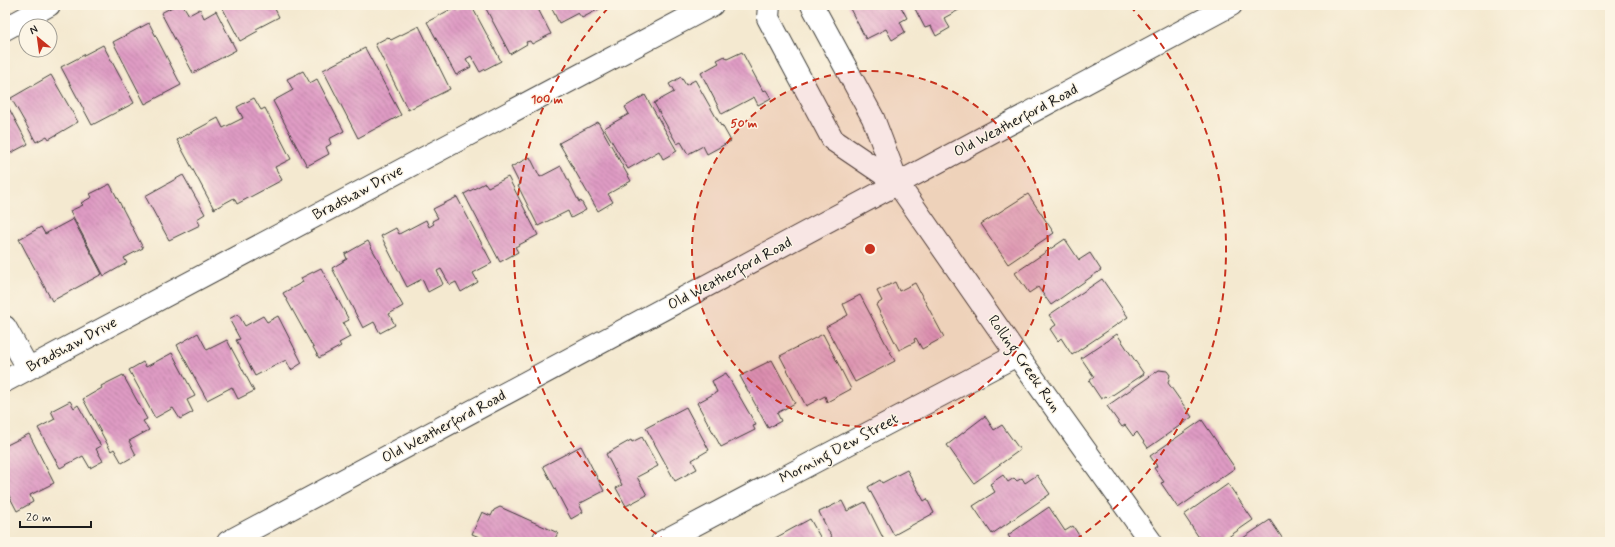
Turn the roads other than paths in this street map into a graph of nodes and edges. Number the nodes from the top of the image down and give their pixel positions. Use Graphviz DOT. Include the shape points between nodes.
graph roads {
  1 [pos="49,5"];
  2 [pos="712,5"];
  3 [pos="769,5"];
  4 [pos="812,5"];
  5 [pos="1231,5"];
  6 [pos="5,29"];
  7 [pos="898,184"];
  8 [pos="5,327"];
  9 [pos="1017,355"];
  10 [pos="28,368"];
  11 [pos="5,381"];
  12 [pos="228,542"];
  13 [pos="662,542"];
  14 [pos="1151,542"];
  1 -- 6 [label="street"];
  2 -- 10 [label="street, Bradshaw Drive"];
  3 -- 7 [label="street" via="768,18 833,140"];
  4 -- 7 [label="street" via="873,118"];
  5 -- 7 [label="street, Old Weatherford Road"];
  7 -- 9 [label="street, Rolling Creek Run"];
  7 -- 12 [label="street, Old Weatherford Road"];
  8 -- 10 [label="street"];
  9 -- 13 [label="street, Morning Dew Street"];
  9 -- 14 [label="street, Rolling Creek Run"];
  10 -- 11 [label="street, Bradshaw Drive"];
}
